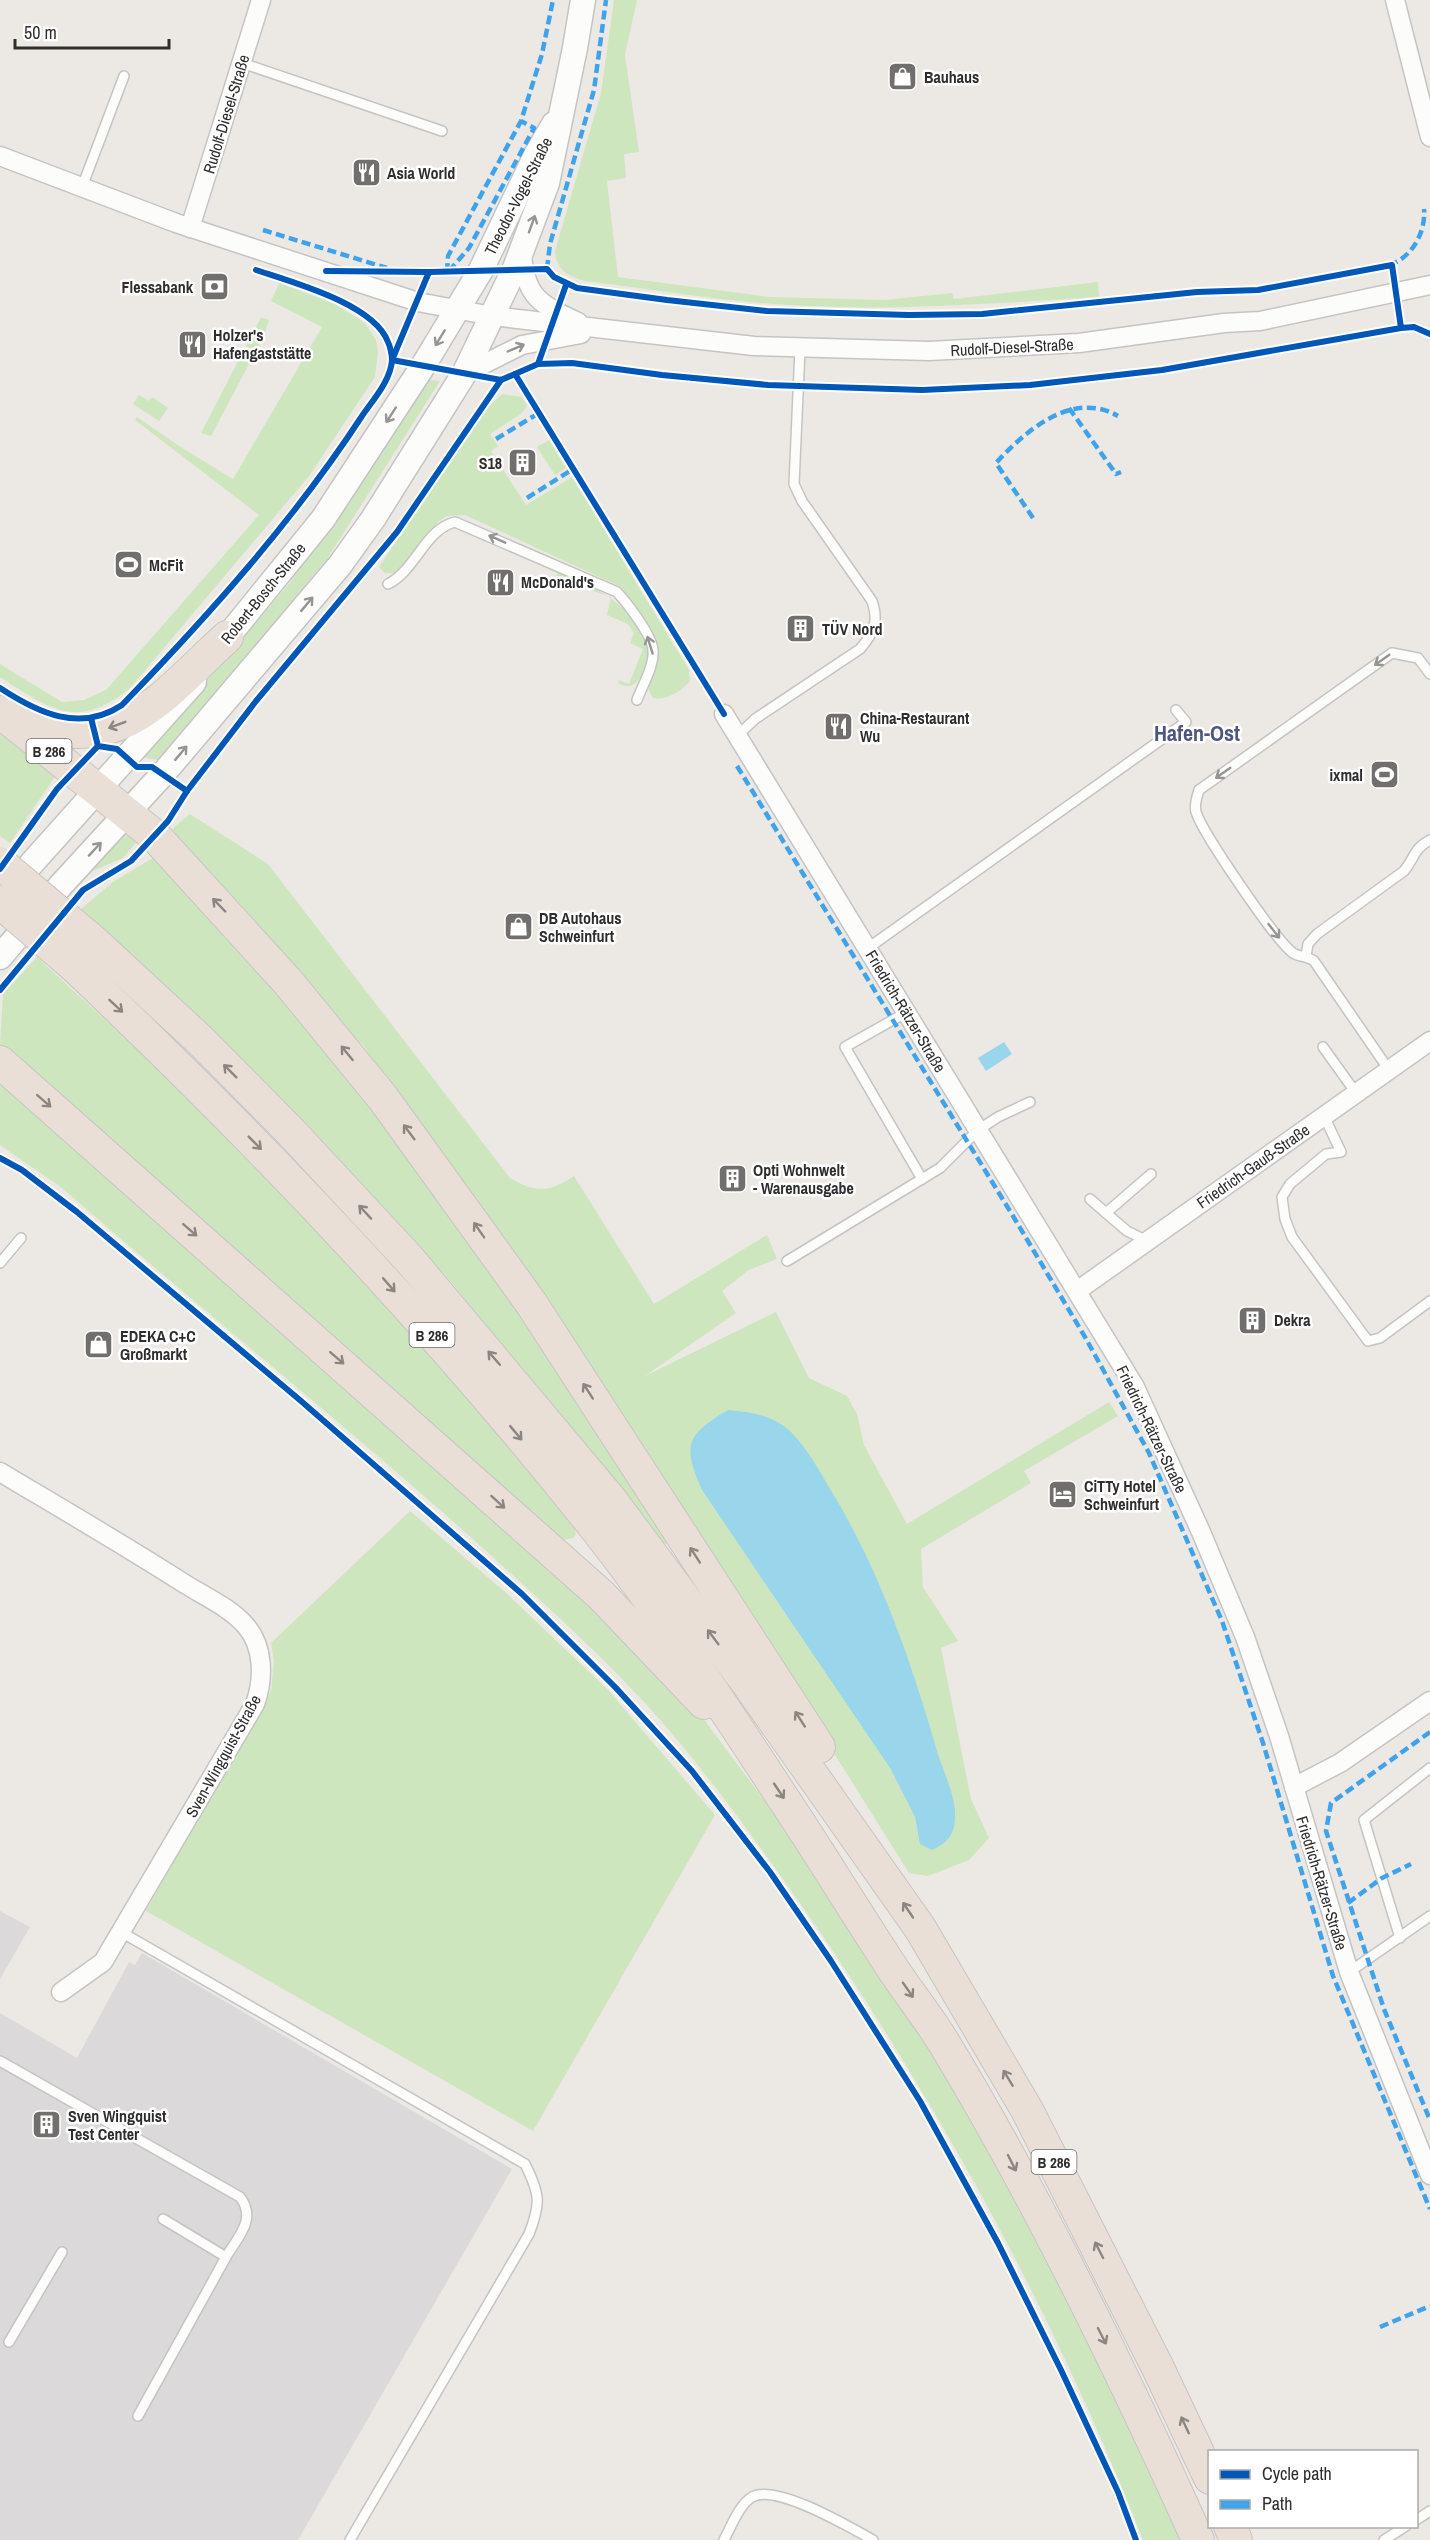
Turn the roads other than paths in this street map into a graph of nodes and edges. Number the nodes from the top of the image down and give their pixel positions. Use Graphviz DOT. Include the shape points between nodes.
graph roads {
  1 [pos="261,0"];
  2 [pos="583,0"];
  3 [pos="1395,0"];
  4 [pos="242,63"];
  5 [pos="124,76"];
  6 [pos="562,112"];
  7 [pos="442,131"];
  8 [pos="1430,136"];
  9 [pos="0,156"];
  10 [pos="82,187"];
  11 [pos="190,228"];
  12 [pos="522,251"];
  13 [pos="1430,285"];
  14 [pos="457,310"];
  15 [pos="492,316"];
  16 [pos="598,329"];
  17 [pos="800,349"];
  18 [pos="464,374"];
  19 [pos="388,584"];
  20 [pos="227,637"];
  21 [pos="1430,674"];
  22 [pos="637,700"];
  23 [pos="1176,710"];
  24 [pos="0,712"];
  25 [pos="724,714"];
  26 [pos="737,736"];
  27 [pos="97,790"];
  28 [pos="128,813"];
  29 [pos="1430,840"];
  30 [pos="0,863"];
  31 [pos="0,901"];
  32 [pos="868,948"];
  33 [pos="1306,956"];
  34 [pos="0,957"];
  35 [pos="906,1012"];
  36 [pos="1430,1041"];
  37 [pos="1323,1047"];
  38 [pos="0,1062"];
  39 [pos="1389,1070"];
  40 [pos="1356,1093"];
  41 [pos="1030,1102"];
  42 [pos="1324,1116"];
  43 [pos="978,1130"];
  44 [pos="1151,1174"];
  45 [pos="922,1179"];
  46 [pos="1090,1199"];
  47 [pos="1106,1213"];
  48 [pos="21,1239"];
  49 [pos="1147,1241"];
  50 [pos="787,1261"];
  51 [pos="0,1263"];
  52 [pos="1077,1291"];
  53 [pos="1430,1301"];
  54 [pos="0,1472"];
  55 [pos="1430,1701"];
  56 [pos="746,1743"];
  57 [pos="1430,1768"];
  58 [pos="1294,1787"];
  59 [pos="874,1860"];
  60 [pos="1430,1916"];
  61 [pos="121,1932"];
  62 [pos="1400,1938"];
  63 [pos="1349,1972"];
  64 [pos="61,1992"];
  65 [pos="0,2061"];
  66 [pos="1430,2175"];
  67 [pos="163,2219"];
  68 [pos="62,2252"];
  69 [pos="226,2258"];
  70 [pos="9,2342"];
  71 [pos="138,2416"];
  72 [pos="1208,2476"];
  73 [pos="1403,2528"];
  74 [pos="350,2540"];
  75 [pos="724,2540"];
  76 [pos="873,2540"];
  77 [pos="1198,2540"];
  78 [pos="1384,2540"];
  1 -- 4 [label="street, Rudolf-Diesel-Straße"];
  2 -- 6 [label="street, Theodor-Vogel-Straße"];
  3 -- 8 [label="street"];
  4 -- 7 [label="lane"];
  4 -- 11 [label="street, Rudolf-Diesel-Straße"];
  5 -- 10 [label="lane"];
  12 -- 6 [label="street, Theodor-Vogel-Straße, one-way" via="547,183"];
  6 -- 14 [label="street, Theodor-Vogel-Straße"];
  9 -- 10 [label="street, Rudolf-Diesel-Straße"];
  10 -- 11 [label="street, Rudolf-Diesel-Straße"];
  11 -- 14 [label="street, Rudolf-Diesel-Straße" via="418,302"];
  12 -- 15 [label="street, Theodor-Vogel-Straße"];
  12 -- 16 [label="street, Rudolf-Diesel-Straße" via="524,279 537,298 557,312"];
  13 -- 17 [label="street, Rudolf-Diesel-Straße" via="1260,321 1101,340 929,351"];
  14 -- 15 [label="street, Rudolf-Diesel-Straße"];
  14 -- 20 [label="street, Robert-Bosch-Straße, one-way" via="323,519"];
  15 -- 16 [label="street, Rudolf-Diesel-Straße"];
  15 -- 18 [label="street"];
  16 -- 17 [label="street, Rudolf-Diesel-Straße"];
  18 -- 16 [label="street, one-way" via="522,345"];
  17 -- 26 [label="lane" via="794,484 872,601 876,618 871,637 860,649 755,719"];
  28 -- 18 [label="street, one-way" via="340,565"];
  22 -- 19 [label="lane, one-way" via="654,652 652,643 617,592 455,522 438,530 407,572"];
  20 -- 24 [label="highway, B 286, one-way" via="147,710 95,733 60,732"];
  20 -- 27 [label="street, Robert-Bosch-Straße" via="184,696"];
  21 -- 33 [label="lane, one-way" via="1418,658 1392,653 1199,790 1196,812 1214,844 1282,941 1292,952"];
  23 -- 32 [label="lane" via="1186,722"];
  24 -- 27 [label="highway, B 286"];
  25 -- 26 [label="street, Friedrich-Rätzer-Straße"];
  26 -- 32 [label="street, Friedrich-Rätzer-Straße"];
  27 -- 28 [label="highway, B 286"];
  27 -- 31 [label="street, Robert-Bosch-Straße"];
  34 -- 28 [label="street, one-way"];
  59 -- 28 [label="highway, B 286, one-way" via="832,1768 531,1303 434,1166 288,982 155,836"];
  29 -- 33 [label="lane" via="1414,851 1411,864 1404,871 1317,934 1308,944"];
  59 -- 30 [label="highway, B 286, one-way, bridge" via="625,1518 409,1259 201,1041 94,942"];
  31 -- 56 [label="highway, B 286, one-way, bridge" via="74,966 277,1164 381,1276 594,1527 689,1656"];
  32 -- 35 [label="street, Friedrich-Rätzer-Straße"];
  33 -- 39 [label="lane" via="1314,961"];
  35 -- 43 [label="street, Friedrich-Rätzer-Straße"];
  35 -- 45 [label="lane" via="845,1047"];
  36 -- 39 [label="street, Friedrich-Gauß-Straße"];
  37 -- 40 [label="lane"];
  38 -- 56 [label="highway, one-way" via="601,1595"];
  39 -- 40 [label="street, Friedrich-Gauß-Straße"];
  40 -- 42 [label="street, Friedrich-Gauß-Straße"];
  41 -- 43 [label="lane"];
  42 -- 49 [label="street, Friedrich-Gauß-Straße"];
  42 -- 53 [label="lane" via="1341,1152 1326,1154 1290,1184 1282,1197 1292,1237 1368,1341 1380,1338"];
  43 -- 45 [label="lane" via="940,1168"];
  43 -- 52 [label="street, Friedrich-Rätzer-Straße"];
  44 -- 47 [label="lane"];
  45 -- 50 [label="lane"];
  46 -- 47 [label="lane"];
  47 -- 49 [label="lane" via="1127,1231"];
  48 -- 51 [label="lane"];
  49 -- 52 [label="street, Friedrich-Gauß-Straße"];
  52 -- 58 [label="street, Friedrich-Rätzer-Straße" via="1135,1387 1202,1532 1253,1659"];
  54 -- 61 [label="street, Sven-Wingquist-Straße" via="225,1610 245,1625 259,1654 260,1690 255,1704"];
  55 -- 58 [label="street" via="1340,1763"];
  56 -- 77 [label="highway, B 286, one-way" via="942,2039 999,2138 1114,2359"];
  57 -- 62 [label="lane" via="1364,1820"];
  58 -- 63 [label="street, Friedrich-Rätzer-Straße"];
  72 -- 59 [label="highway, B 286, one-way" via="1027,2109 920,1928"];
  60 -- 62 [label="lane"];
  61 -- 64 [label="street, Sven-Wingquist-Straße" via="103,1962"];
  61 -- 74 [label="lane" via="525,2164 536,2187 538,2209 529,2234"];
  62 -- 63 [label="lane"];
  63 -- 66 [label="street, Friedrich-Rätzer-Straße"];
  65 -- 69 [label="lane" via="240,2197 248,2207 248,2219"];
  67 -- 69 [label="lane"];
  68 -- 70 [label="lane"];
  69 -- 71 [label="lane"];
  73 -- 78 [label="lane"];
  75 -- 76 [label="lane" via="741,2509 753,2497 766,2495 820,2510"];
}
